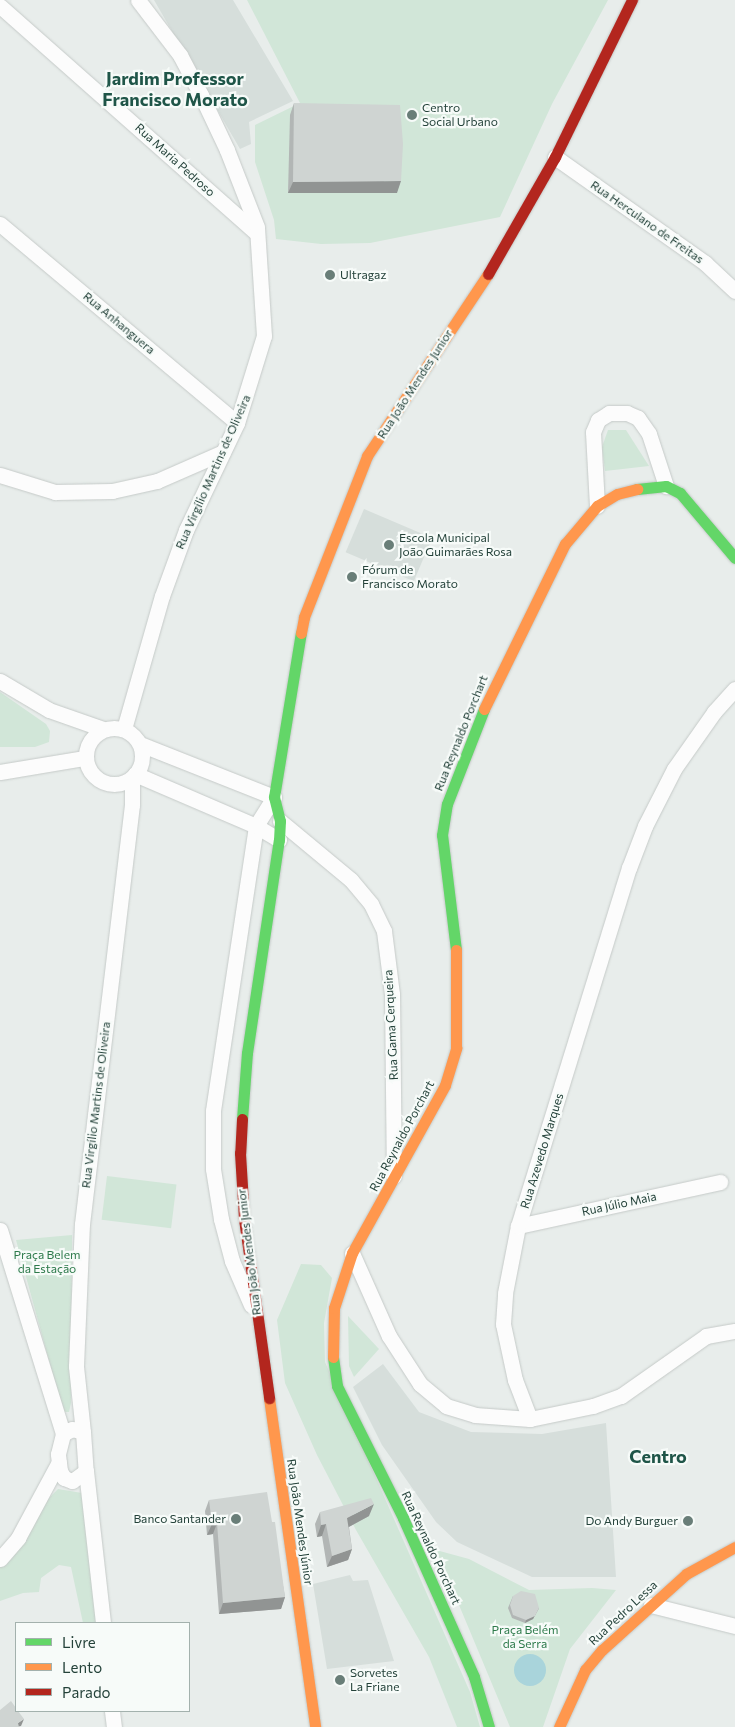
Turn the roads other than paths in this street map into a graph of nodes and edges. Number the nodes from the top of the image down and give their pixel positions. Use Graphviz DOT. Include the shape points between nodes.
graph roads {
  1 [pos="138,0"];
  2 [pos="632,0"];
  3 [pos="0,6"];
  4 [pos="555,157"];
  5 [pos="0,224"];
  6 [pos="259,235"];
  7 [pos="735,291"];
  8 [pos="237,423"];
  9 [pos="223,452"];
  10 [pos="0,476"];
  11 [pos="666,486"];
  12 [pos="597,506"];
  13 [pos="735,558"];
  14 [pos="0,681"];
  15 [pos="735,689"];
  16 [pos="103,729"];
  17 [pos="124,729"];
  18 [pos="140,744"];
  19 [pos="86,758"];
  20 [pos="0,772"];
  21 [pos="133,776"];
  22 [pos="274,797"];
  23 [pos="280,821"];
  24 [pos="256,826"];
  25 [pos="279,840"];
  26 [pos="394,1182"];
  27 [pos="720,1182"];
  28 [pos="518,1226"];
  29 [pos="0,1230"];
  30 [pos="352,1253"];
  31 [pos="258,1322"];
  32 [pos="735,1331"];
  33 [pos="530,1419"];
  34 [pos="83,1432"];
  35 [pos="63,1434"];
  36 [pos="59,1462"];
  37 [pos="86,1471"];
  38 [pos="735,1547"];
  39 [pos="0,1559"];
  40 [pos="651,1605"];
  41 [pos="103,1622"];
  42 [pos="735,1626"];
  43 [pos="112,1712"];
  44 [pos="114,1727"];
  45 [pos="315,1727"];
  46 [pos="489,1727"];
  47 [pos="559,1727"];
  1 -- 6 [label="street, Rua Virgílio Martins de Oliveira" via="180,55 202,95"];
  2 -- 4 [label="street, Rua João Mendes Junior"];
  3 -- 6 [label="street, Rua Maria Pedroso"];
  4 -- 7 [label="street, Rua Herculano de Freitas" via="705,263"];
  4 -- 22 [label="street, Rua João Mendes Junior" via="500,256 367,456 304,617"];
  5 -- 8 [label="street, Rua Anhanguera"];
  6 -- 8 [label="street, Rua Virgílio Martins de Oliveira" via="264,336"];
  8 -- 9 [label="street, Rua Virgílio Martins de Oliveira"];
  9 -- 10 [label="street" via="156,481 112,491 55,492"];
  9 -- 17 [label="street, Rua Virgílio Martins de Oliveira" via="186,530 162,596"];
  11 -- 12 [label="street, Rua Reynaldo Porchart" via="650,486 617,494"];
  11 -- 12 [label="street" via="649,434 638,418 627,413 609,412 598,420 593,432"];
  11 -- 13 [label="street" via="680,493"];
  12 -- 26 [label="street, Rua Reynaldo Porchart" via="565,544 488,699 447,804 442,834 456,946 456,1048 445,1085"];
  14 -- 16 [label="street" via="50,710"];
  15 -- 28 [label="street, Rua Azevedo Marques" via="714,712 674,769 645,826 629,868"];
  16 -- 17 [label="street"];
  16 -- 19 [label="street" via="90,740"];
  17 -- 18 [label="street"];
  18 -- 21 [label="street" via="142,758"];
  18 -- 22 [label="street"];
  19 -- 20 [label="street"];
  19 -- 21 [label="street" via="88,767 99,780 116,784"];
  21 -- 24 [label="street"];
  21 -- 34 [label="street, Rua Virgílio Martins de Oliveira" via="82,1224 76,1366"];
  22 -- 23 [label="street, Rua João Mendes Junior"];
  22 -- 24 [label="street, Rua João Mendes Junior"];
  23 -- 25 [label="street, Rua João Mendes Junior"];
  23 -- 26 [label="street, Rua Gama Cerqueira" via="351,880 371,904 384,931 392,994"];
  24 -- 25 [label="street"];
  24 -- 31 [label="street, Rua João Mendes Junior" via="213,1111 213,1169 232,1261"];
  25 -- 31 [label="street, Rua João Mendes Junior" via="248,1053 240,1153 244,1219"];
  26 -- 30 [label="street, Rua Reynaldo Porchart"];
  27 -- 28 [label="street, Rua Júlio Maia"];
  28 -- 33 [label="street, Rua Azevedo Marques" via="505,1292 503,1324 515,1380"];
  29 -- 35 [label="street"];
  30 -- 33 [label="street" via="389,1336 420,1384 446,1406 468,1413"];
  30 -- 46 [label="street, Rua Reynaldo Porchart" via="334,1308 331,1347 337,1386 403,1518 474,1676"];
  31 -- 45 [label="street, Rua João Mendes Júnior"];
  32 -- 33 [label="street" via="706,1336 621,1396 594,1406"];
  34 -- 35 [label="street" via="72,1429"];
  34 -- 37 [label="street, Rua Virgílio Martins de Oliveira"];
  35 -- 36 [label="street"];
  36 -- 37 [label="street" via="64,1478 72,1481"];
  36 -- 39 [label="street" via="18,1538"];
  37 -- 41 [label="street"];
  38 -- 40 [label="street, Rua Pedro Lessa" via="686,1574"];
  40 -- 42 [label="street"];
  40 -- 47 [label="street, Rua Pedro Lessa" via="585,1670"];
  43 -- 44 [label="street"];
}
